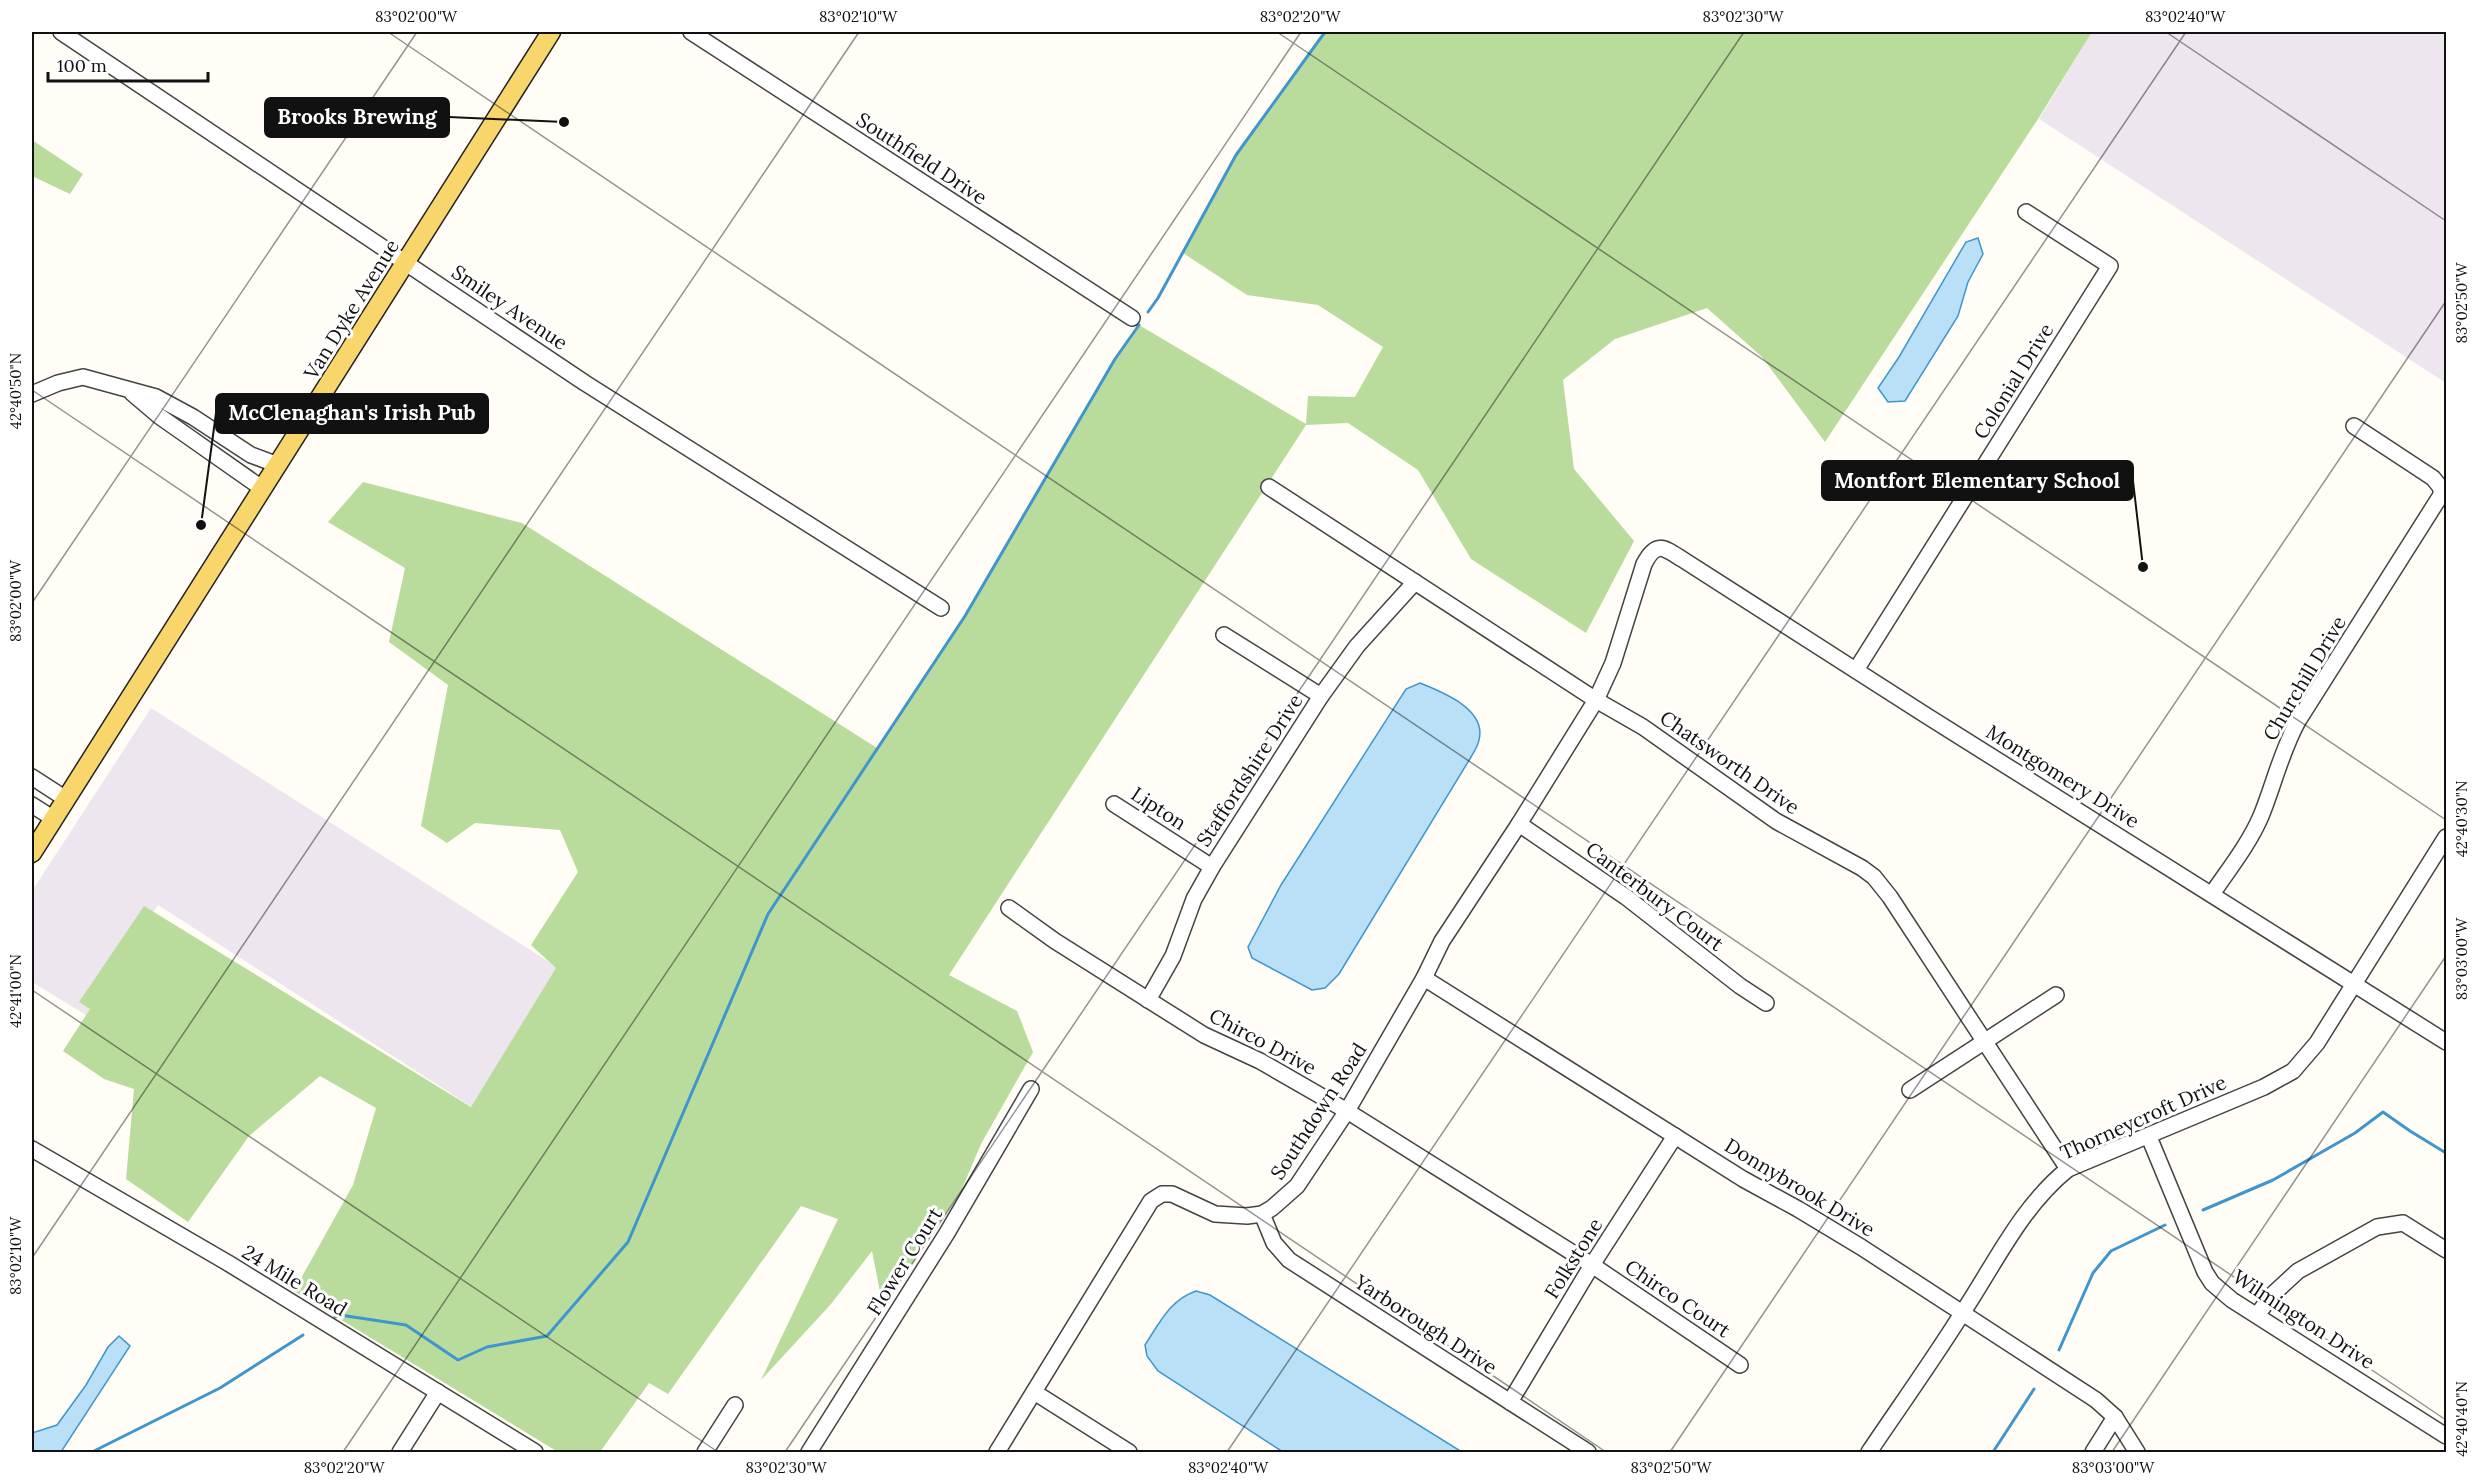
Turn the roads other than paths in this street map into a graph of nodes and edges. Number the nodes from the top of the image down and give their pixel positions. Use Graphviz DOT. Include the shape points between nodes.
graph roads {
  1 [pos="61,32"];
  2 [pos="552,32"];
  3 [pos="691,32"];
  4 [pos="2025,212"];
  5 [pos="407,262"];
  6 [pos="1132,318"];
  7 [pos="128,389"];
  8 [pos="32,394"];
  9 [pos="2354,426"];
  10 [pos="278,465"];
  11 [pos="1269,488"];
  12 [pos="263,489"];
  13 [pos="1657,548"];
  14 [pos="1415,582"];
  15 [pos="941,608"];
  16 [pos="1224,635"];
  17 [pos="1856,670"];
  18 [pos="1321,696"];
  19 [pos="1596,700"];
  20 [pos="32,777"];
  21 [pos="66,799"];
  22 [pos="1114,804"];
  23 [pos="32,805"];
  24 [pos="54,819"];
  25 [pos="1519,824"];
  26 [pos="2446,837"];
  27 [pos="32,853"];
  28 [pos="1212,867"];
  29 [pos="2212,894"];
  30 [pos="1009,908"];
  31 [pos="1424,978"];
  32 [pos="2356,983"];
  33 [pos="2056,995"];
  34 [pos="1148,1000"];
  35 [pos="1766,1002"];
  36 [pos="1986,1041"];
  37 [pos="2446,1042"];
  38 [pos="1031,1089"];
  39 [pos="1910,1090"];
  40 [pos="1347,1111"];
  41 [pos="1675,1136"];
  42 [pos="2150,1137"];
  43 [pos="32,1149"];
  44 [pos="2068,1169"];
  45 [pos="1262,1214"];
  46 [pos="2446,1250"];
  47 [pos="1592,1265"];
  48 [pos="1963,1313"];
  49 [pos="2257,1315"];
  50 [pos="1740,1365"];
  51 [pos="438,1392"];
  52 [pos="1034,1392"];
  53 [pos="1510,1402"];
  54 [pos="735,1405"];
  55 [pos="2115,1417"];
  56 [pos="2446,1436"];
  57 [pos="400,1452"];
  58 [pos="535,1452"];
  59 [pos="705,1452"];
  60 [pos="809,1452"];
  61 [pos="997,1452"];
  62 [pos="1129,1452"];
  63 [pos="1588,1452"];
  64 [pos="1869,1452"];
  65 [pos="2093,1452"];
  66 [pos="2137,1452"];
  1 -- 5 [label="street, Smiley Avenue"];
  2 -- 5 [label="main road, Van Dyke Avenue"];
  3 -- 6 [label="street, Southfield Drive"];
  4 -- 17 [label="street, Colonial Drive" via="2110,266"];
  5 -- 10 [label="main road, Van Dyke Avenue"];
  5 -- 15 [label="street, Smiley Avenue" via="585,383"];
  7 -- 8 [label="street" via="83,377"];
  7 -- 10 [label="street" via="156,396 251,454"];
  7 -- 12 [label="street" via="159,416"];
  9 -- 29 [label="street, Churchill Drive" via="2433,478 2441,488 2439,498 2298,721 2282,754 2262,815"];
  10 -- 12 [label="main road, Van Dyke Avenue"];
  11 -- 14 [label="street, Chatsworth Drive"];
  12 -- 21 [label="main road, Van Dyke Avenue"];
  13 -- 17 [label="street, Montgomery Drive" via="1668,550"];
  13 -- 19 [label="street, Southdown Road" via="1644,564 1613,663"];
  14 -- 18 [label="street, Staffordshire Drive" via="1357,646"];
  14 -- 19 [label="street, Chatsworth Drive"];
  16 -- 18 [label="street"];
  17 -- 29 [label="street, Montgomery Drive"];
  18 -- 28 [label="street, Staffordshire Drive"];
  19 -- 25 [label="street, Southdown Road"];
  19 -- 36 [label="street, Chatsworth Drive" via="1643,727 1776,821 1874,877"];
  20 -- 21 [label="street"];
  21 -- 24 [label="main road, Van Dyke Avenue"];
  22 -- 28 [label="street, Lipton"];
  23 -- 24 [label="street"];
  24 -- 27 [label="main road, Van Dyke Avenue"];
  25 -- 31 [label="street, Southdown Road" via="1442,940"];
  25 -- 35 [label="street, Canterbury Court" via="1626,897 1740,987"];
  26 -- 32 [label="street, Thorneycroft Drive"];
  28 -- 34 [label="street, Staffordshire Drive" via="1194,899 1173,956"];
  29 -- 32 [label="street, Montgomery Drive"];
  30 -- 34 [label="street, Chirco Drive"];
  31 -- 40 [label="street, Southdown Road"];
  31 -- 41 [label="street, Donnybrook Drive"];
  32 -- 37 [label="street, Montgomery Drive"];
  32 -- 42 [label="street, Thorneycroft Drive" via="2317,1043 2293,1071"];
  33 -- 36 [label="street"];
  34 -- 40 [label="street, Chirco Drive" via="1204,1035 1260,1061"];
  36 -- 39 [label="street"];
  36 -- 44 [label="street, Chatsworth Drive"];
  38 -- 60 [label="street, Flower Court" via="947,1233"];
  40 -- 45 [label="street, Southdown Road" via="1297,1186"];
  40 -- 47 [label="street, Chirco Drive"];
  41 -- 47 [label="street, Folkstone"];
  41 -- 48 [label="street, Donnybrook Drive"];
  42 -- 44 [label="street, Thorneycroft Drive"];
  42 -- 49 [label="street, Wilmington Drive" via="2205,1272 2221,1292"];
  43 -- 51 [label="street, 24 Mile Road"];
  44 -- 48 [label="street, Thorneycroft Drive" via="2030,1207"];
  45 -- 52 [label="street" via="1222,1215 1181,1196 1157,1196 1139,1218"];
  45 -- 53 [label="street, Yarborough Drive" via="1274,1243 1289,1260"];
  46 -- 49 [label="street" via="2403,1223 2377,1227 2298,1271"];
  47 -- 50 [label="street, Chirco Court"];
  47 -- 53 [label="street, Folkstone"];
  48 -- 55 [label="street, Donnybrook Drive" via="2096,1400"];
  48 -- 64 [label="street, Thorneycroft Drive"];
  49 -- 56 [label="street, Wilmington Drive"];
  51 -- 57 [label="street"];
  51 -- 58 [label="street, 24 Mile Road"];
  52 -- 61 [label="street"];
  52 -- 62 [label="street"];
  53 -- 63 [label="street, Yarborough Drive"];
  54 -- 59 [label="street"];
  55 -- 65 [label="street"];
  55 -- 66 [label="street, Donnybrook Drive"];
}
